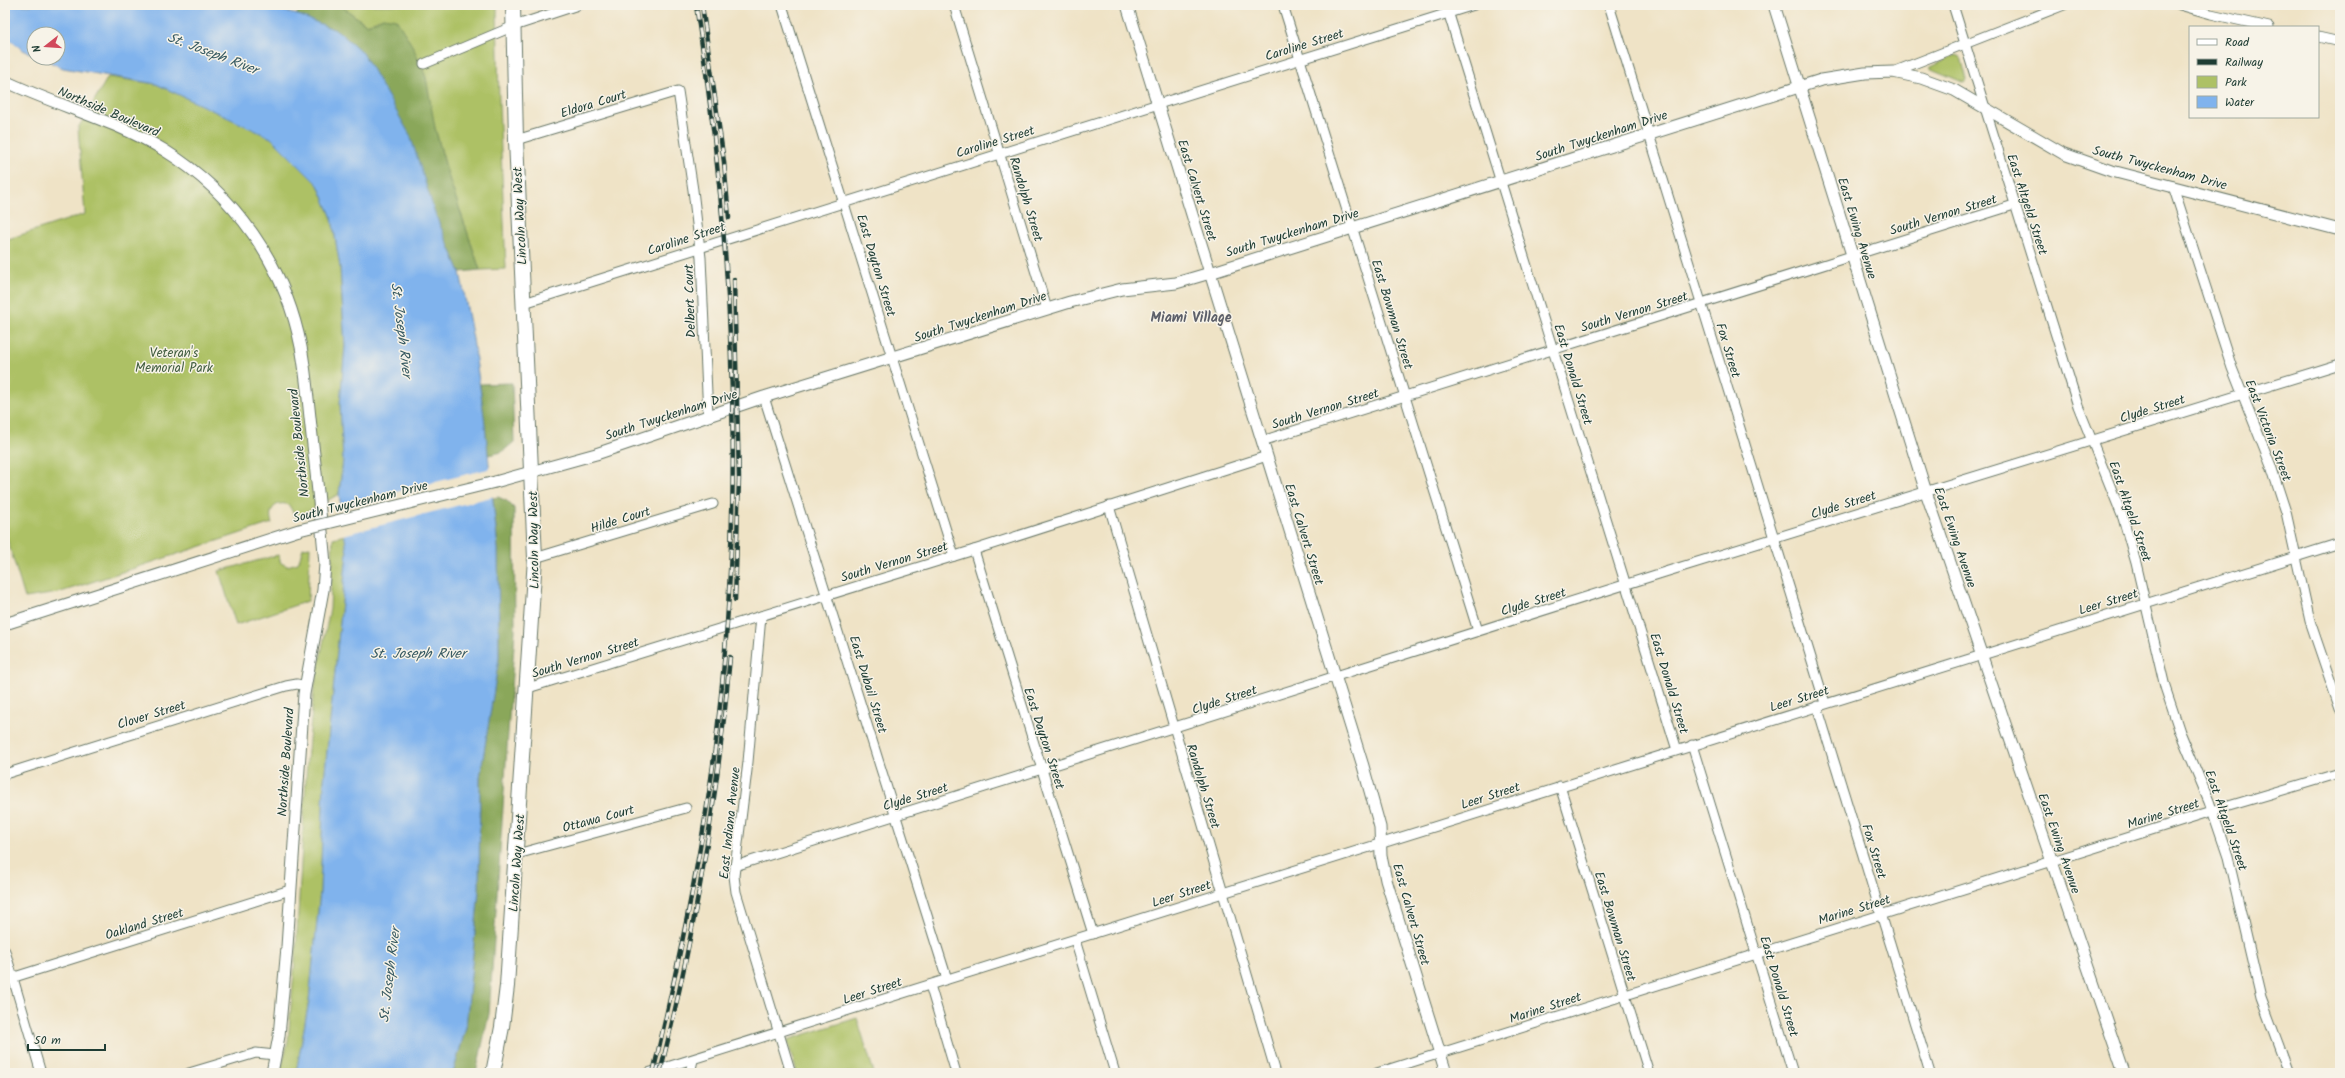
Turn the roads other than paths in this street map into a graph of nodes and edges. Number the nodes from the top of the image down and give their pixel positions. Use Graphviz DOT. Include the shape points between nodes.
graph roads {
  1 [pos="513,5"];
  2 [pos="578,5"];
  3 [pos="782,5"];
  4 [pos="954,5"];
  5 [pos="1127,5"];
  6 [pos="1283,5"];
  7 [pos="1474,5"];
  8 [pos="1609,5"];
  9 [pos="1774,5"];
  10 [pos="1952,5"];
  11 [pos="2064,5"];
  12 [pos="2180,5"];
  13 [pos="1447,8"];
  14 [pos="514,26"];
  15 [pos="2265,26"];
  16 [pos="2319,37"];
  17 [pos="2340,42"];
  18 [pos="1964,44"];
  19 [pos="1299,59"];
  20 [pos="424,64"];
  21 [pos="1893,72"];
  22 [pos="5,81"];
  23 [pos="1799,87"];
  24 [pos="678,91"];
  25 [pos="1157,104"];
  26 [pos="1983,106"];
  27 [pos="1648,135"];
  28 [pos="516,140"];
  29 [pos="999,153"];
  30 [pos="1501,182"];
  31 [pos="2173,186"];
  32 [pos="844,202"];
  33 [pos="2014,206"];
  34 [pos="1352,228"];
  35 [pos="2340,230"];
  36 [pos="699,247"];
  37 [pos="1852,256"];
  38 [pos="1210,273"];
  39 [pos="524,303"];
  40 [pos="1701,303"];
  41 [pos="1048,309"];
  42 [pos="1553,350"];
  43 [pos="892,358"];
  44 [pos="2340,364"];
  45 [pos="2241,394"];
  46 [pos="1404,396"];
  47 [pos="764,397"];
  48 [pos="708,416"];
  49 [pos="2091,440"];
  50 [pos="1262,441"];
  51 [pos="1267,456"];
  52 [pos="531,473"];
  53 [pos="1926,492"];
  54 [pos="713,504"];
  55 [pos="1109,506"];
  56 [pos="1774,539"];
  57 [pos="2340,543"];
  58 [pos="974,550"];
  59 [pos="954,556"];
  60 [pos="2295,557"];
  61 [pos="535,558"];
  62 [pos="1626,585"];
  63 [pos="828,595"];
  64 [pos="2145,604"];
  65 [pos="761,616"];
  66 [pos="5,624"];
  67 [pos="1478,631"];
  68 [pos="1981,655"];
  69 [pos="1335,678"];
  70 [pos="306,686"];
  71 [pos="528,688"];
  72 [pos="1821,705"];
  73 [pos="2340,709"];
  74 [pos="1173,729"];
  75 [pos="1692,746"];
  76 [pos="1677,750"];
  77 [pos="1042,770"];
  78 [pos="2340,773"];
  79 [pos="5,774"];
  80 [pos="1560,786"];
  81 [pos="686,808"];
  82 [pos="2212,811"];
  83 [pos="896,816"];
  84 [pos="1382,842"];
  85 [pos="517,854"];
  86 [pos="2052,862"];
  87 [pos="735,866"];
  88 [pos="290,890"];
  89 [pos="1222,893"];
  90 [pos="1882,915"];
  91 [pos="1093,934"];
  92 [pos="1075,940"];
  93 [pos="5,951"];
  94 [pos="1757,953"];
  95 [pos="9,979"];
  96 [pos="947,979"];
  97 [pos="930,985"];
  98 [pos="1624,995"];
  99 [pos="779,1034"];
  100 [pos="1440,1054"];
  101 [pos="275,1055"];
  102 [pos="693,1060"];
  103 [pos="41,1073"];
  104 [pos="189,1073"];
  105 [pos="272,1073"];
  106 [pos="493,1073"];
  107 [pos="648,1073"];
  108 [pos="690,1073"];
  109 [pos="791,1073"];
  110 [pos="956,1073"];
  111 [pos="1116,1073"];
  112 [pos="1276,1073"];
  113 [pos="1377,1073"];
  114 [pos="1446,1073"];
  115 [pos="1649,1073"];
  116 [pos="1793,1073"];
  117 [pos="1930,1073"];
  118 [pos="2124,1073"];
  119 [pos="2289,1073"];
  1 -- 14 [label="main road, Lincoln Way West"];
  2 -- 14 [label="street"];
  3 -- 32 [label="street, East Dayton Street"];
  4 -- 29 [label="street, Randolph Street"];
  5 -- 25 [label="street, East Calvert Street"];
  6 -- 19 [label="street, East Bowman Street"];
  7 -- 13 [label="street, Caroline Street"];
  8 -- 27 [label="street, Fox Street"];
  9 -- 23 [label="street, East Ewing Avenue"];
  10 -- 18 [label="street, East Altgeld Street"];
  11 -- 18 [label="street, South Twyckenham Drive"];
  12 -- 15 [label="street"];
  13 -- 19 [label="street, Caroline Street"];
  13 -- 30 [label="street, East Donald Street"];
  14 -- 20 [label="street"];
  14 -- 28 [label="main road, Lincoln Way West"];
  16 -- 17 [label="street"];
  18 -- 21 [label="street, South Twyckenham Drive"];
  18 -- 26 [label="street, East Altgeld Street"];
  19 -- 25 [label="street, Caroline Street"];
  19 -- 34 [label="street, East Bowman Street"];
  21 -- 23 [label="street, South Twyckenham Drive" via="1843,76"];
  21 -- 26 [label="street, South Twyckenham Drive" via="1921,78 1954,90"];
  22 -- 70 [label="street, Northside Boulevard" via="142,139 183,163 204,179 237,212 262,247 276,273 291,308 301,346 323,546 323,590"];
  23 -- 27 [label="street, South Twyckenham Drive"];
  23 -- 37 [label="street, East Ewing Avenue"];
  24 -- 28 [label="street, Eldora Court"];
  24 -- 36 [label="street, Delbert Court" via="694,190"];
  25 -- 29 [label="street, Caroline Street"];
  25 -- 38 [label="street, East Calvert Street"];
  26 -- 31 [label="street, South Twyckenham Drive" via="2064,154 2112,171"];
  26 -- 33 [label="street, East Altgeld Street"];
  27 -- 30 [label="street, South Twyckenham Drive"];
  27 -- 40 [label="street, Fox Street"];
  28 -- 39 [label="main road, Lincoln Way West"];
  29 -- 32 [label="street, Caroline Street"];
  29 -- 41 [label="street, Randolph Street"];
  30 -- 34 [label="street, South Twyckenham Drive"];
  30 -- 42 [label="street, East Donald Street"];
  31 -- 35 [label="street, South Twyckenham Drive"];
  31 -- 45 [label="street, East Victoria Street"];
  32 -- 36 [label="street, Caroline Street"];
  32 -- 43 [label="street, East Dayton Street"];
  33 -- 37 [label="street, South Vernon Street"];
  33 -- 49 [label="street, East Altgeld Street"];
  34 -- 38 [label="street, South Twyckenham Drive"];
  34 -- 46 [label="street, East Bowman Street"];
  36 -- 39 [label="street, Caroline Street"];
  36 -- 48 [label="street, Delbert Court"];
  37 -- 40 [label="street, South Vernon Street"];
  37 -- 53 [label="street, East Ewing Avenue"];
  38 -- 41 [label="street, South Twyckenham Drive" via="1155,286 1122,289"];
  38 -- 50 [label="street, East Calvert Street"];
  39 -- 52 [label="main road, Lincoln Way West"];
  40 -- 42 [label="street, South Vernon Street"];
  40 -- 56 [label="street, Fox Street"];
  41 -- 43 [label="street, South Twyckenham Drive"];
  42 -- 46 [label="street, South Vernon Street"];
  42 -- 62 [label="street, East Donald Street"];
  43 -- 47 [label="street, South Twyckenham Drive"];
  43 -- 59 [label="street, East Dayton Street"];
  44 -- 45 [label="street, Clyde Street"];
  45 -- 49 [label="street, Clyde Street"];
  45 -- 60 [label="street, East Victoria Street" via="2271,466 2286,512"];
  46 -- 50 [label="street, South Vernon Street"];
  46 -- 67 [label="street, East Bowman Street"];
  47 -- 48 [label="street, South Twyckenham Drive"];
  47 -- 63 [label="street, East Dubail Street"];
  48 -- 52 [label="street, South Twyckenham Drive"];
  49 -- 53 [label="street, Clyde Street"];
  49 -- 64 [label="street, East Altgeld Street" via="2123,518"];
  50 -- 51 [label="street, East Calvert Street"];
  51 -- 55 [label="street, South Vernon Street"];
  51 -- 69 [label="street, East Calvert Street"];
  52 -- 61 [label="main road, Lincoln Way West"];
  52 -- 66 [label="street, South Twyckenham Drive, bridge" via="299,530"];
  53 -- 56 [label="street, Clyde Street"];
  53 -- 68 [label="street, East Ewing Avenue"];
  54 -- 61 [label="street, Hilde Court"];
  55 -- 58 [label="street, South Vernon Street"];
  55 -- 74 [label="street, Randolph Street"];
  56 -- 62 [label="street, Clyde Street"];
  56 -- 72 [label="street, Fox Street"];
  57 -- 60 [label="street, Leer Street"];
  58 -- 59 [label="street, South Vernon Street"];
  58 -- 77 [label="street, East Dayton Street"];
  59 -- 63 [label="street, South Vernon Street"];
  60 -- 64 [label="street, Leer Street"];
  60 -- 73 [label="street, East Victoria Street" via="2317,648"];
  61 -- 71 [label="main road, Lincoln Way West"];
  62 -- 67 [label="street, Clyde Street"];
  62 -- 76 [label="street, East Donald Street"];
  63 -- 65 [label="street, South Vernon Street"];
  63 -- 83 [label="street, East Dubail Street"];
  64 -- 68 [label="street, Leer Street"];
  64 -- 82 [label="street, East Altgeld Street" via="2165,687"];
  65 -- 71 [label="street, South Vernon Street"];
  65 -- 87 [label="street, East Indiana Avenue" via="750,747"];
  67 -- 69 [label="street, Clyde Street"];
  68 -- 72 [label="street, Leer Street"];
  68 -- 86 [label="street, East Ewing Avenue"];
  69 -- 74 [label="street, Clyde Street"];
  69 -- 84 [label="street, East Calvert Street" via="1373,801"];
  70 -- 79 [label="street, Clover Street" via="286,686"];
  70 -- 88 [label="street, Northside Boulevard"];
  71 -- 85 [label="main road, Lincoln Way West"];
  72 -- 75 [label="street, Leer Street"];
  72 -- 90 [label="street, Fox Street"];
  74 -- 77 [label="street, Clyde Street"];
  74 -- 89 [label="street, Randolph Street"];
  75 -- 76 [label="street, Leer Street"];
  75 -- 94 [label="street, East Donald Street"];
  76 -- 80 [label="street, Leer Street"];
  77 -- 83 [label="street, Clyde Street"];
  77 -- 91 [label="street, East Dayton Street"];
  78 -- 82 [label="street, Marine Street"];
  80 -- 84 [label="street, Leer Street"];
  80 -- 98 [label="street, East Bowman Street"];
  81 -- 85 [label="street, Ottawa Court"];
  82 -- 86 [label="street, Marine Street"];
  82 -- 119 [label="street, East Altgeld Street" via="2229,862 2261,998"];
  83 -- 87 [label="street, Clyde Street"];
  83 -- 96 [label="street, East Dubail Street"];
  84 -- 89 [label="street, Leer Street"];
  84 -- 100 [label="street, East Calvert Street" via="1381,856 1386,880"];
  85 -- 106 [label="main road, Lincoln Way West" via="507,986"];
  86 -- 90 [label="street, Marine Street"];
  86 -- 118 [label="street, East Ewing Avenue"];
  87 -- 99 [label="street, East Indiana Avenue" via="736,892"];
  88 -- 95 [label="street, Oakland Street"];
  88 -- 101 [label="street, Northside Boulevard"];
  89 -- 91 [label="street, Leer Street"];
  89 -- 112 [label="street, Randolph Street"];
  90 -- 94 [label="street, Marine Street"];
  90 -- 117 [label="street, Fox Street"];
  91 -- 92 [label="street, Leer Street"];
  92 -- 96 [label="street, Leer Street"];
  92 -- 111 [label="street"];
  93 -- 95 [label="street"];
  94 -- 98 [label="street, Marine Street"];
  94 -- 116 [label="street, East Donald Street"];
  95 -- 103 [label="street"];
  96 -- 97 [label="street, Leer Street"];
  97 -- 99 [label="street, Leer Street"];
  97 -- 110 [label="street"];
  98 -- 100 [label="street, Marine Street"];
  98 -- 115 [label="street, East Bowman Street"];
  99 -- 102 [label="street, Leer Street"];
  99 -- 109 [label="street, East Indiana Avenue"];
  100 -- 113 [label="street, Marine Street"];
  100 -- 114 [label="street, East Calvert Street"];
  101 -- 104 [label="street" via="256,1053"];
  101 -- 105 [label="street, Northside Boulevard"];
  102 -- 107 [label="street, Leer Street"];
  102 -- 108 [label="street"];
}
